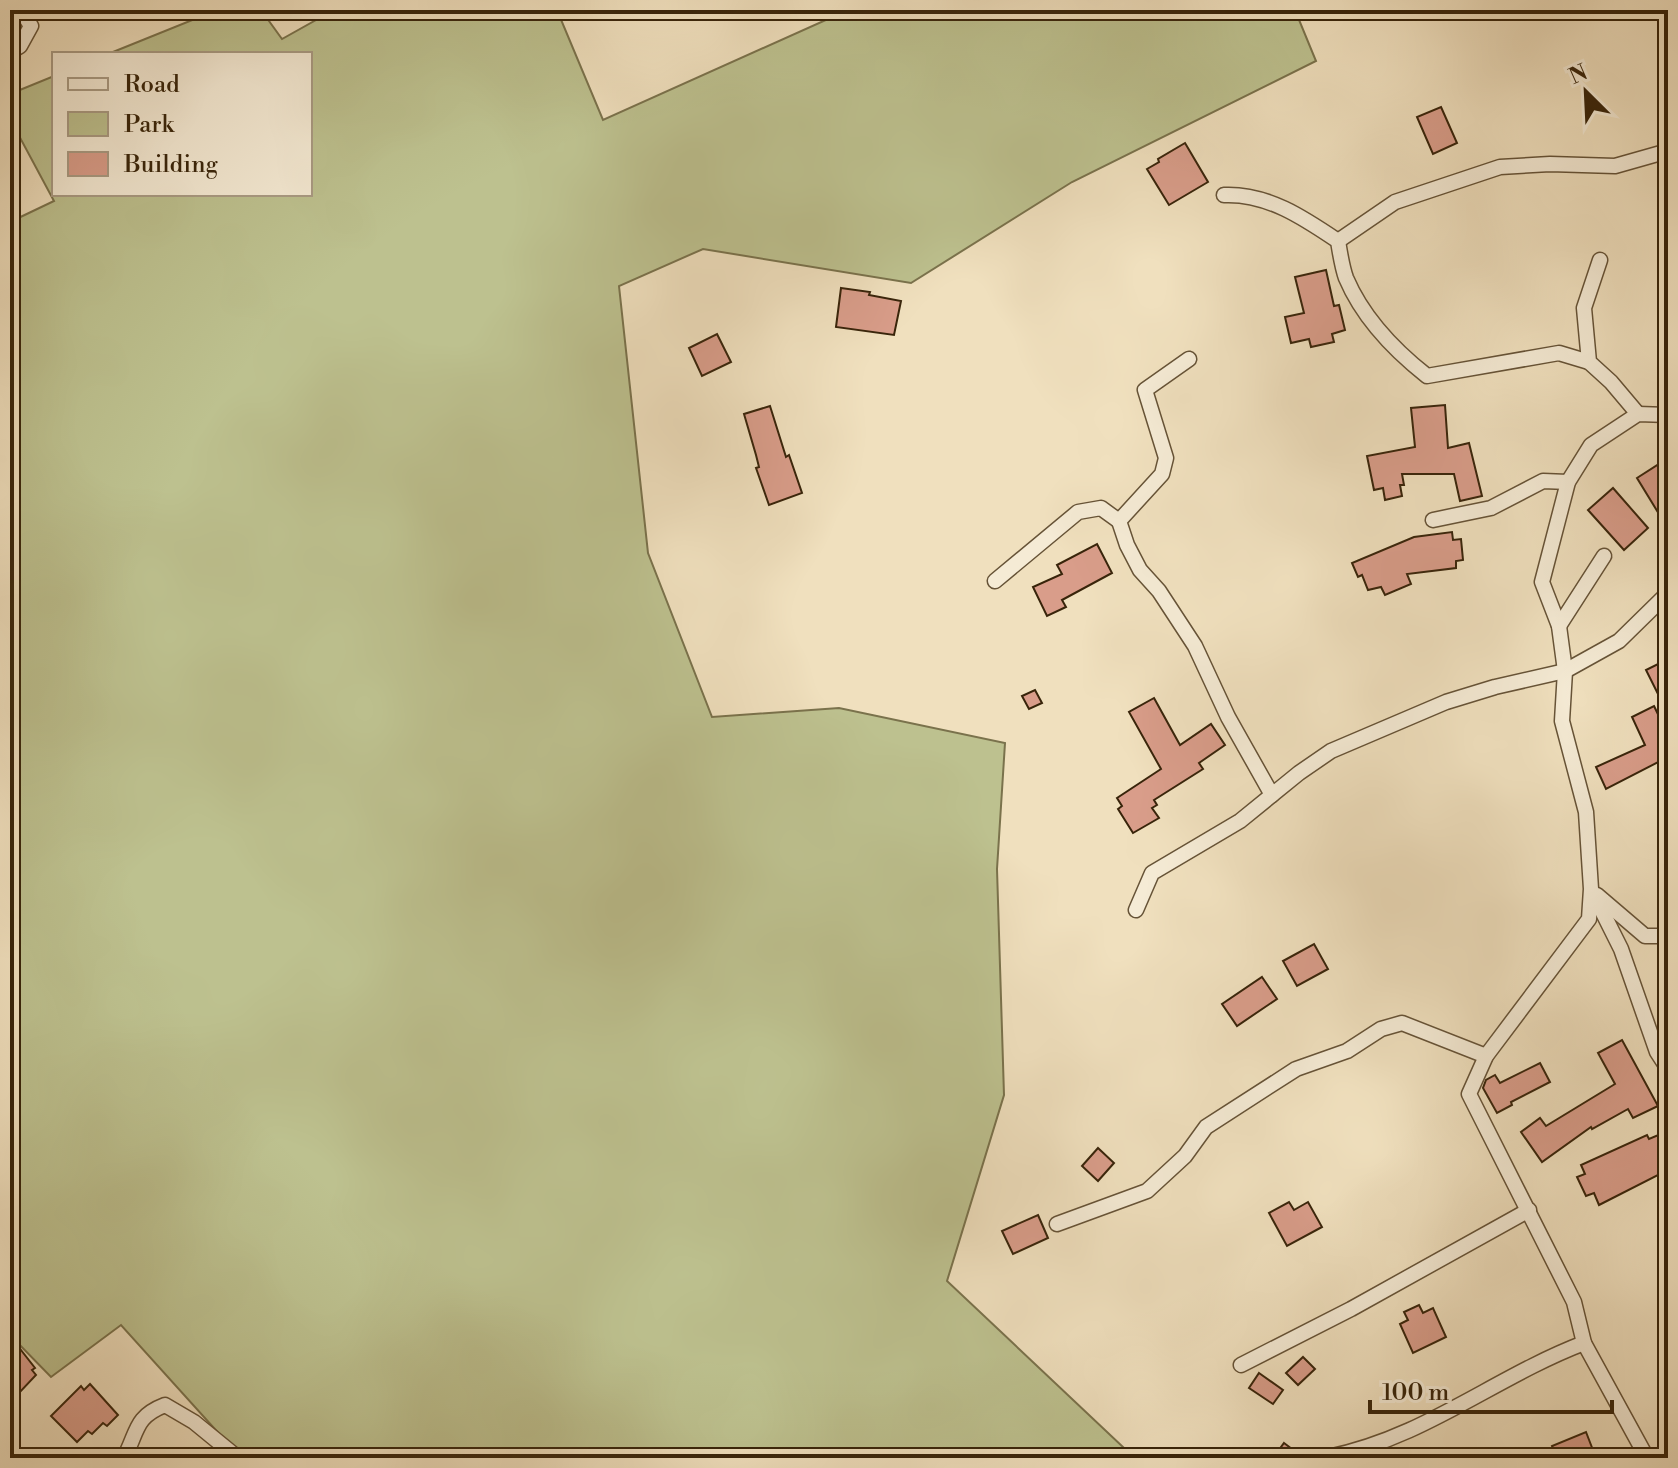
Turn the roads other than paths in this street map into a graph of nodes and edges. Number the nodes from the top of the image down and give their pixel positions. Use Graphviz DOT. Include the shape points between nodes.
graph roads {
  1 [pos="21,10"];
  2 [pos="10,52"];
  3 [pos="1668,151"];
  4 [pos="1224,195"];
  5 [pos="1338,241"];
  6 [pos="1600,260"];
  7 [pos="1189,359"];
  8 [pos="1589,362"];
  9 [pos="1638,414"];
  10 [pos="1668,415"];
  11 [pos="1568,482"];
  12 [pos="1433,520"];
  13 [pos="1119,521"];
  14 [pos="1604,556"];
  15 [pos="995,581"];
  16 [pos="1668,593"];
  17 [pos="1559,626"];
  18 [pos="1565,671"];
  19 [pos="1272,795"];
  20 [pos="1591,889"];
  21 [pos="1136,910"];
  22 [pos="1668,932"];
  23 [pos="1486,1056"];
  24 [pos="1668,1069"];
  25 [pos="1529,1210"];
  26 [pos="1057,1224"];
  27 [pos="1584,1343"];
  28 [pos="1241,1365"];
  29 [pos="1328,1457"];
  30 [pos="124,1458"];
  31 [pos="238,1458"];
  32 [pos="1647,1458"];
  1 -- 2 [label="street" via="31,26 20,46"];
  3 -- 5 [label="street" via="1615,166 1500,167 1395,202"];
  4 -- 5 [label="street" via="1290,209"];
  5 -- 8 [label="street" via="1346,278 1372,323 1427,376 1559,353"];
  6 -- 8 [label="street" via="1584,308"];
  7 -- 13 [label="street" via="1145,390 1166,458 1162,474"];
  8 -- 9 [label="street"];
  9 -- 10 [label="street"];
  9 -- 11 [label="street" via="1591,445"];
  11 -- 12 [label="street" via="1543,481 1491,508"];
  11 -- 17 [label="street" via="1542,582"];
  13 -- 15 [label="street" via="1101,508 1078,512"];
  13 -- 19 [label="street" via="1140,570 1195,646"];
  14 -- 17 [label="street"];
  16 -- 18 [label="street" via="1619,641"];
  17 -- 18 [label="street"];
  18 -- 19 [label="street" via="1432,708 1331,751"];
  18 -- 20 [label="street" via="1562,721 1586,812"];
  19 -- 21 [label="street" via="1205,844 1152,873"];
  20 -- 22 [label="street" via="1645,936"];
  20 -- 23 [label="street" via="1589,919"];
  20 -- 24 [label="street"];
  23 -- 25 [label="street" via="1469,1094"];
  23 -- 26 [label="street" via="1402,1023 1381,1029 1347,1051 1296,1069 1206,1127 1185,1156 1147,1191"];
  25 -- 27 [label="street" via="1574,1302"];
  25 -- 28 [label="street"];
  27 -- 29 [label="street" via="1540,1360 1443,1416 1361,1450"];
  27 -- 32 [label="street"];
  30 -- 31 [label="street" via="139,1421 165,1405"];
}
